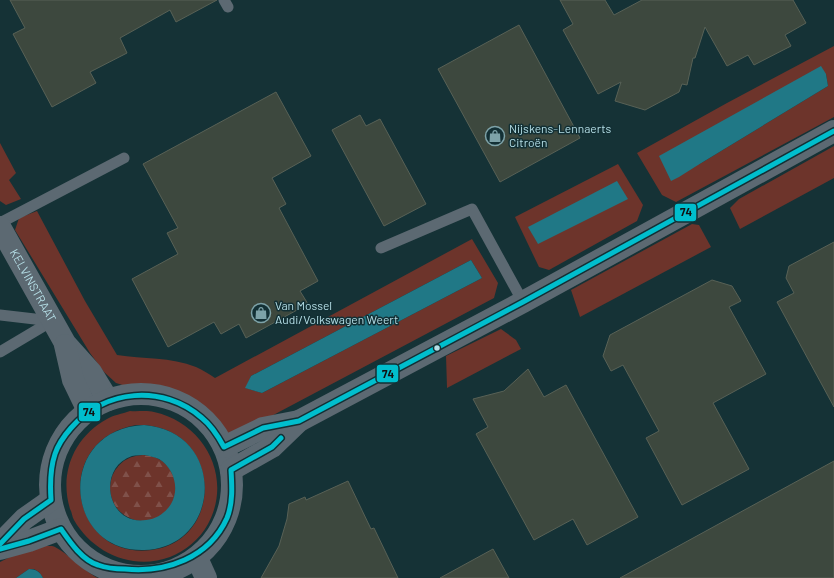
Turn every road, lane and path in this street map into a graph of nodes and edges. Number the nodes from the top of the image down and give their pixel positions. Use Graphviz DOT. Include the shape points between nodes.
graph roads {
  1 [pos="834,131"];
  2 [pos="124,158"];
  3 [pos="0,223"];
  4 [pos="0,227"];
  5 [pos="381,248"];
  6 [pos="523,302"];
  7 [pos="0,315"];
  8 [pos="52,321"];
  9 [pos="65,343"];
  10 [pos="0,352"];
  11 [pos="108,400"];
  12 [pos="88,411"];
  13 [pos="299,421"];
  14 [pos="224,447"];
  15 [pos="231,470"];
  16 [pos="51,500"];
  17 [pos="61,529"];
  18 [pos="0,544"];
  19 [pos="0,549"];
  20 [pos="197,558"];
  21 [pos="176,574"];
  22 [pos="206,578"];
  1 -- 6 [label="street"];
  2 -- 3 [label="lane"];
  4 -- 8 [label="street, KELVINSTRAAT"];
  5 -- 6 [label="lane" via="472,209"];
  6 -- 13 [label="street"];
  7 -- 8 [label="lane"];
  8 -- 9 [label="street, KELVINSTRAAT"];
  8 -- 10 [label="lane"];
  9 -- 11 [label="street, KELVINSTRAAT" via="91,372"];
  9 -- 12 [label="street, KELVINSTRAAT" via="73,380"];
  11 -- 12 [label="street"];
  11 -- 14 [label="street" via="135,394 162,397 188,407 209,424"];
  12 -- 16 [label="street" via="69,428 57,450 50,475"];
  13 -- 14 [label="street" via="262,428"];
  13 -- 15 [label="street" via="272,447"];
  14 -- 15 [label="street"];
  15 -- 20 [label="street" via="232,495 226,518 215,540"];
  16 -- 17 [label="street" via="54,515"];
  16 -- 18 [label="street" via="24,519"];
  17 -- 19 [label="street"];
  17 -- 21 [label="street" via="76,550 97,566 122,575"];
  20 -- 21 [label="street"];
  20 -- 22 [label="street"];
}
